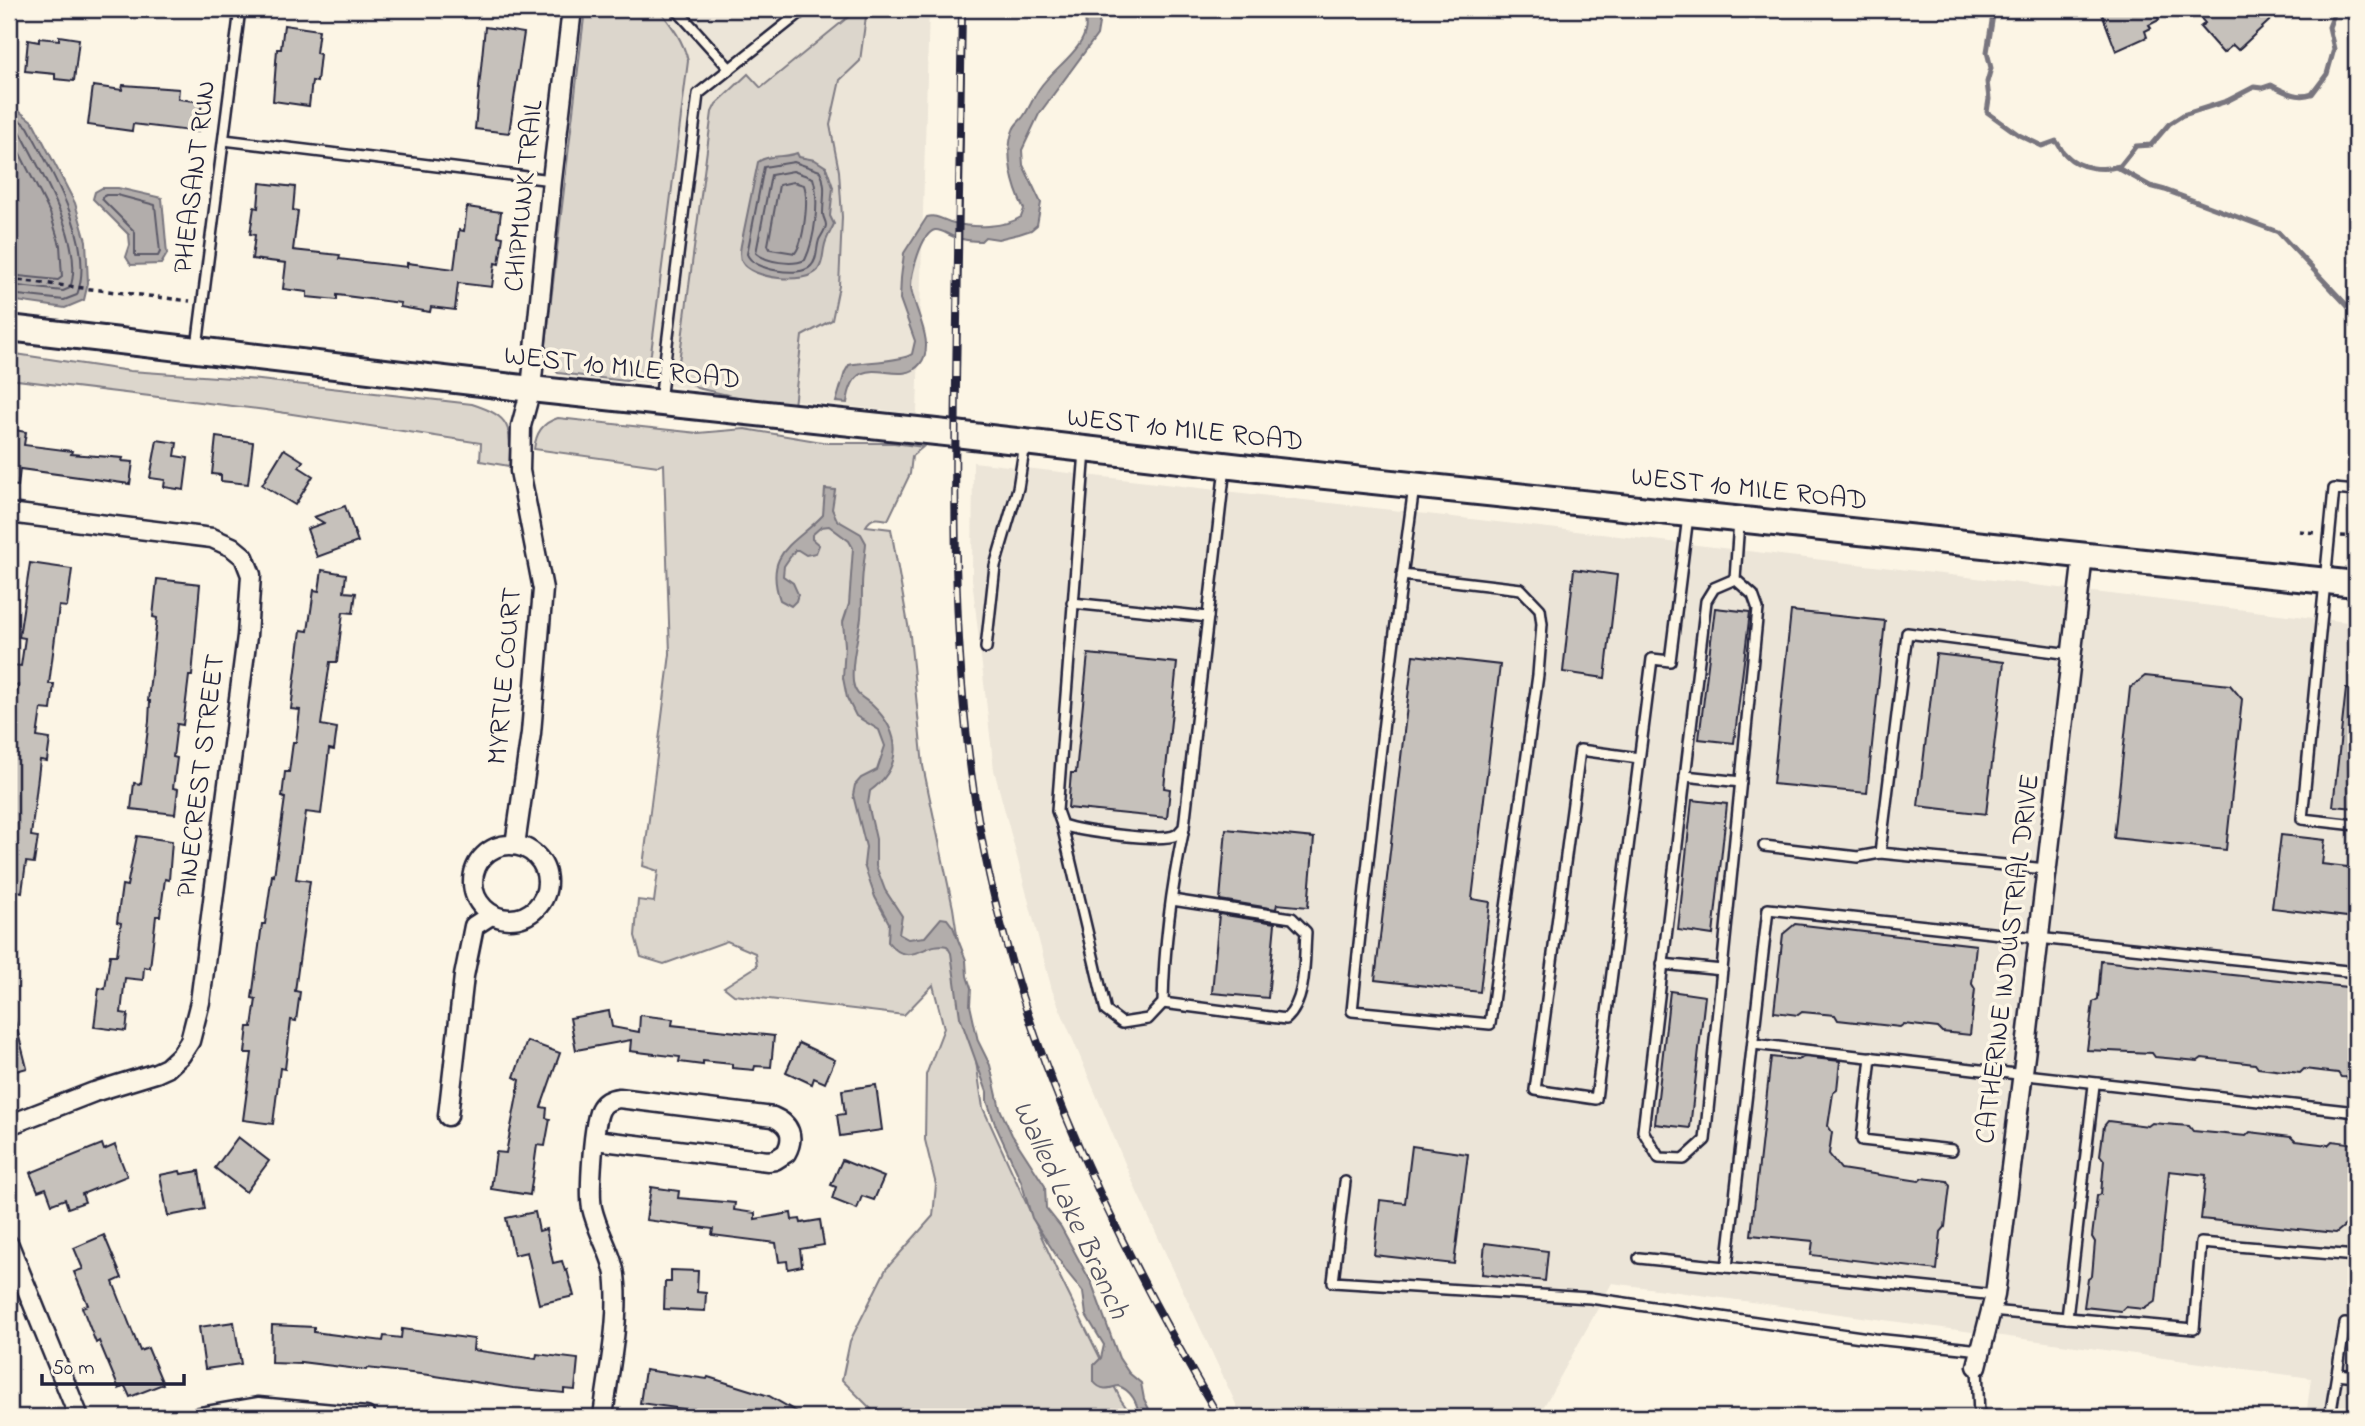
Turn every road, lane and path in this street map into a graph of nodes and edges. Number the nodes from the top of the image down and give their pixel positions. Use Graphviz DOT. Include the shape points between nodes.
graph roads {
  1 [pos="240,9"];
  2 [pos="572,9"];
  3 [pos="676,9"];
  4 [pos="805,9"];
  5 [pos="730,69"];
  6 [pos="224,140"];
  7 [pos="552,180"];
  8 [pos="9,279"];
  9 [pos="203,302"];
  10 [pos="9,328"];
  11 [pos="196,351"];
  12 [pos="531,389"];
  13 [pos="659,402"];
  14 [pos="1025,442"];
  15 [pos="1085,449"];
  16 [pos="1225,465"];
  17 [pos="1414,485"];
  18 [pos="2356,491"];
  19 [pos="9,513"];
  20 [pos="1688,514"];
  21 [pos="1740,519"];
  22 [pos="2083,555"];
  23 [pos="1402,575"];
  24 [pos="1735,579"];
  25 [pos="2324,580"];
  26 [pos="2356,584"];
  27 [pos="1072,603"];
  28 [pos="1208,617"];
  29 [pos="986,648"];
  30 [pos="2071,653"];
  31 [pos="1639,758"];
  32 [pos="1685,776"];
  33 [pos="1741,782"];
  34 [pos="1062,825"];
  35 [pos="2356,825"];
  36 [pos="1184,827"];
  37 [pos="515,845"];
  38 [pos="1764,846"];
  39 [pos="1880,853"];
  40 [pos="2046,869"];
  41 [pos="1172,900"];
  42 [pos="491,915"];
  43 [pos="2039,936"];
  44 [pos="1662,964"];
  45 [pos="1722,970"];
  46 [pos="2356,972"];
  47 [pos="1163,1003"];
  48 [pos="1753,1044"];
  49 [pos="1871,1057"];
  50 [pos="2022,1074"];
  51 [pos="2094,1085"];
  52 [pos="2356,1112"];
  53 [pos="448,1116"];
  54 [pos="9,1125"];
  55 [pos="595,1140"];
  56 [pos="1952,1150"];
  57 [pos="1345,1182"];
  58 [pos="9,1245"];
  59 [pos="2356,1256"];
  60 [pos="1639,1258"];
  61 [pos="1727,1267"];
  62 [pos="1993,1303"];
  63 [pos="2067,1318"];
  64 [pos="2356,1325"];
  65 [pos="1979,1358"];
  66 [pos="2337,1374"];
  67 [pos="2356,1376"];
  68 [pos="79,1417"];
  69 [pos="200,1417"];
  70 [pos="359,1417"];
  71 [pos="603,1417"];
  72 [pos="1979,1417"];
  73 [pos="2330,1417"];
  1 -- 6 [label="lane, PHEASANT RUN"];
  2 -- 7 [label="street, CHIPMUNK TRAIL"];
  3 -- 5 [label="lane"];
  4 -- 5 [label="lane"];
  5 -- 13 [label="lane" via="698,94"];
  6 -- 7 [label="lane"];
  6 -- 9 [label="lane, PHEASANT RUN"];
  7 -- 12 [label="street, CHIPMUNK TRAIL"];
  8 -- 9 [label="path"];
  9 -- 11 [label="lane, PHEASANT RUN"];
  10 -- 11 [label="main road, WEST 10 MILE ROAD"];
  11 -- 12 [label="main road, WEST 10 MILE ROAD"];
  12 -- 13 [label="main road, WEST 10 MILE ROAD"];
  12 -- 37 [label="street, MYRTLE COURT" via="521,426 520,471 543,589 531,733"];
  13 -- 14 [label="main road, WEST 10 MILE ROAD"];
  14 -- 15 [label="main road, WEST 10 MILE ROAD"];
  14 -- 29 [label="lane" via="1018,488 995,566"];
  15 -- 16 [label="main road, WEST 10 MILE ROAD"];
  15 -- 27 [label="lane"];
  16 -- 17 [label="main road, WEST 10 MILE ROAD"];
  16 -- 28 [label="lane"];
  17 -- 20 [label="main road, WEST 10 MILE ROAD"];
  17 -- 23 [label="lane"];
  18 -- 25 [label="lane" via="2334,489"];
  19 -- 54 [label="street, PINECREST STREET" via="212,538 244,557 251,575 200,1002 190,1041 167,1068"];
  20 -- 21 [label="main road, WEST 10 MILE ROAD"];
  20 -- 31 [label="lane" via="1670,661 1652,659"];
  21 -- 22 [label="main road, WEST 10 MILE ROAD"];
  21 -- 24 [label="lane"];
  22 -- 25 [label="main road, WEST 10 MILE ROAD"];
  22 -- 30 [label="street, CATHERINE INDUSTRIAL DRIVE"];
  23 -- 23 [label="lane" via="1352,1011 1490,1024 1538,675 1540,609 1521,589"];
  24 -- 32 [label="lane" via="1714,588 1706,601"];
  24 -- 33 [label="lane" via="1753,595 1758,609"];
  25 -- 26 [label="main road, WEST 10 MILE ROAD"];
  25 -- 35 [label="lane" via="2302,819"];
  27 -- 28 [label="lane"];
  27 -- 34 [label="lane" via="1057,811"];
  28 -- 36 [label="lane"];
  30 -- 39 [label="lane" via="1908,633"];
  30 -- 40 [label="street, CATHERINE INDUSTRIAL DRIVE"];
  31 -- 31 [label="lane" via="1596,1099 1535,1090 1580,750"];
  32 -- 33 [label="lane"];
  32 -- 44 [label="lane"];
  33 -- 45 [label="lane"];
  34 -- 36 [label="lane" via="1080,831 1163,838 1177,835"];
  34 -- 47 [label="lane" via="1106,1011 1122,1023 1148,1018"];
  36 -- 41 [label="lane"];
  37 -- 42 [label="street" via="487,852 472,877 473,892"];
  37 -- 42 [label="street" via="540,860 548,888 533,913 505,920"];
  38 -- 39 [label="lane" via="1858,857"];
  39 -- 40 [label="lane"];
  40 -- 43 [label="street, CATHERINE INDUSTRIAL DRIVE"];
  41 -- 47 [label="lane"];
  41 -- 47 [label="lane" via="1292,918 1306,932 1300,998 1286,1019"];
  42 -- 53 [label="street" via="474,926"];
  43 -- 46 [label="lane"];
  43 -- 48 [label="lane" via="1768,909"];
  43 -- 50 [label="street, CATHERINE INDUSTRIAL DRIVE"];
  44 -- 45 [label="lane"];
  44 -- 45 [label="lane" via="1643,1131 1660,1157 1684,1159 1705,1140"];
  48 -- 49 [label="lane"];
  48 -- 61 [label="lane"];
  49 -- 50 [label="lane"];
  49 -- 56 [label="lane" via="1862,1140"];
  50 -- 51 [label="lane"];
  50 -- 62 [label="street, CATHERINE INDUSTRIAL DRIVE"];
  51 -- 52 [label="lane"];
  51 -- 63 [label="lane"];
  55 -- 55 [label="street" via="768,1161 786,1153 791,1136 786,1124 773,1117 619,1098 601,1107"];
  55 -- 71 [label="street" via="591,1200 616,1283"];
  57 -- 65 [label="lane" via="1334,1282 1590,1298"];
  58 -- 68 [label="street"];
  59 -- 63 [label="lane" via="2201,1243 2194,1329"];
  60 -- 61 [label="lane"];
  61 -- 62 [label="lane"];
  62 -- 63 [label="lane"];
  62 -- 65 [label="street, CATHERINE INDUSTRIAL DRIVE"];
  64 -- 66 [label="lane" via="2346,1324"];
  65 -- 72 [label="lane"];
  66 -- 67 [label="lane"];
  66 -- 73 [label="lane"];
  69 -- 70 [label="street" via="258,1407"];
}
